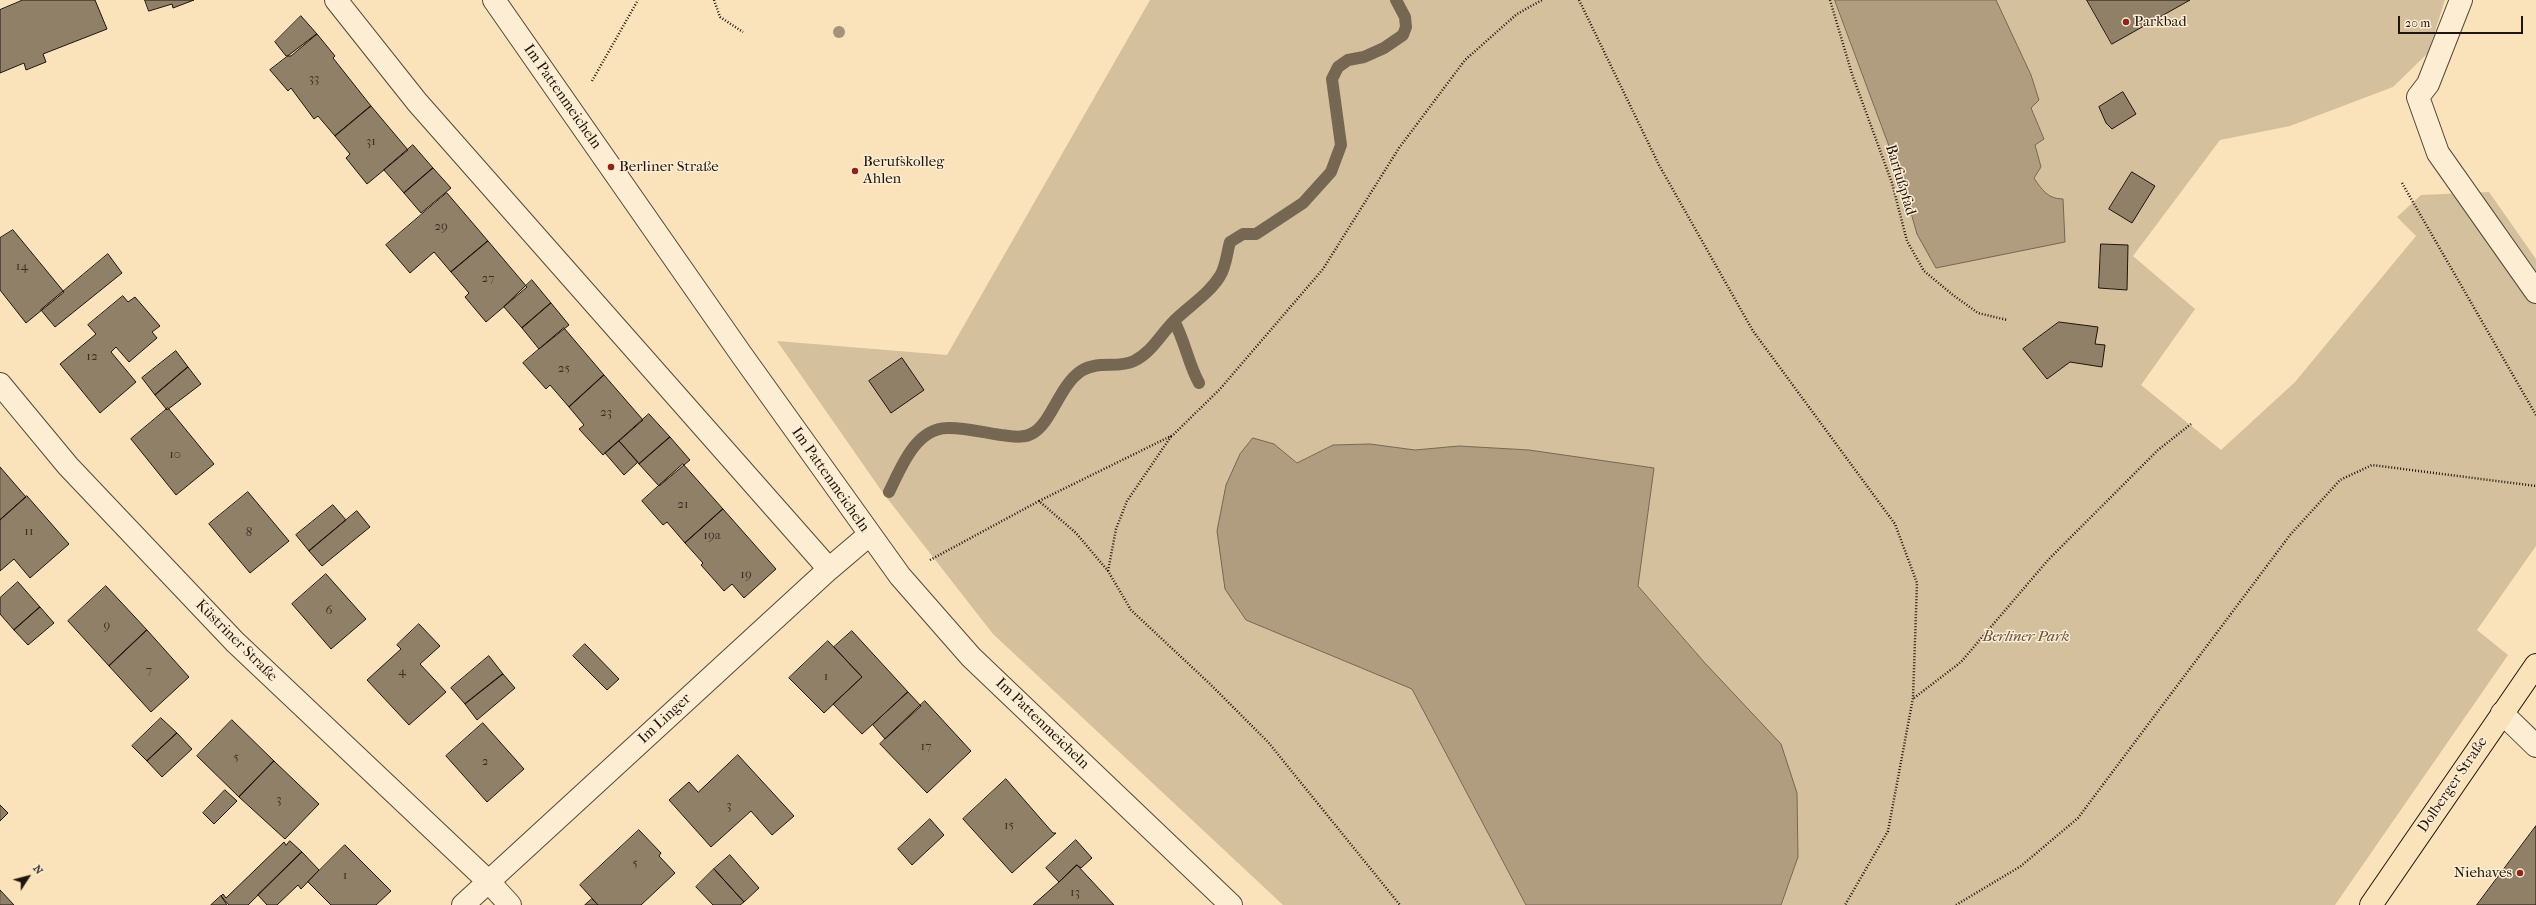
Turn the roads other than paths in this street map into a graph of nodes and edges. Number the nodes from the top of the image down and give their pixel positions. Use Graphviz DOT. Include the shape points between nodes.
graph roads {
  1 [pos="336,0"];
  2 [pos="494,0"];
  3 [pos="2461,0"];
  4 [pos="2536,292"];
  5 [pos="0,384"];
  6 [pos="869,535"];
  7 [pos="829,569"];
  8 [pos="2536,665"];
  9 [pos="2502,713"];
  10 [pos="2536,746"];
  11 [pos="489,882"];
  12 [pos="463,905"];
  13 [pos="510,905"];
  14 [pos="1231,905"];
  15 [pos="2371,905"];
  1 -- 7 [label="street" via="422,108"];
  2 -- 6 [label="street, Im Pattenmeicheln"];
  3 -- 4 [label="street" via="2428,84 2418,97 2438,153"];
  5 -- 11 [label="street, Küstriner Straße" via="68,466 235,642"];
  6 -- 7 [label="street, Im Linger"];
  6 -- 14 [label="street, Im Pattenmeicheln" via="900,576 971,657"];
  7 -- 11 [label="street, Im Linger"];
  8 -- 9 [label="main road, Dolberger Straße"];
  9 -- 10 [label="street"];
  9 -- 15 [label="main road, Dolberger Straße"];
  11 -- 12 [label="street, Im Linger"];
  11 -- 13 [label="street, Küstriner Straße"];
}
